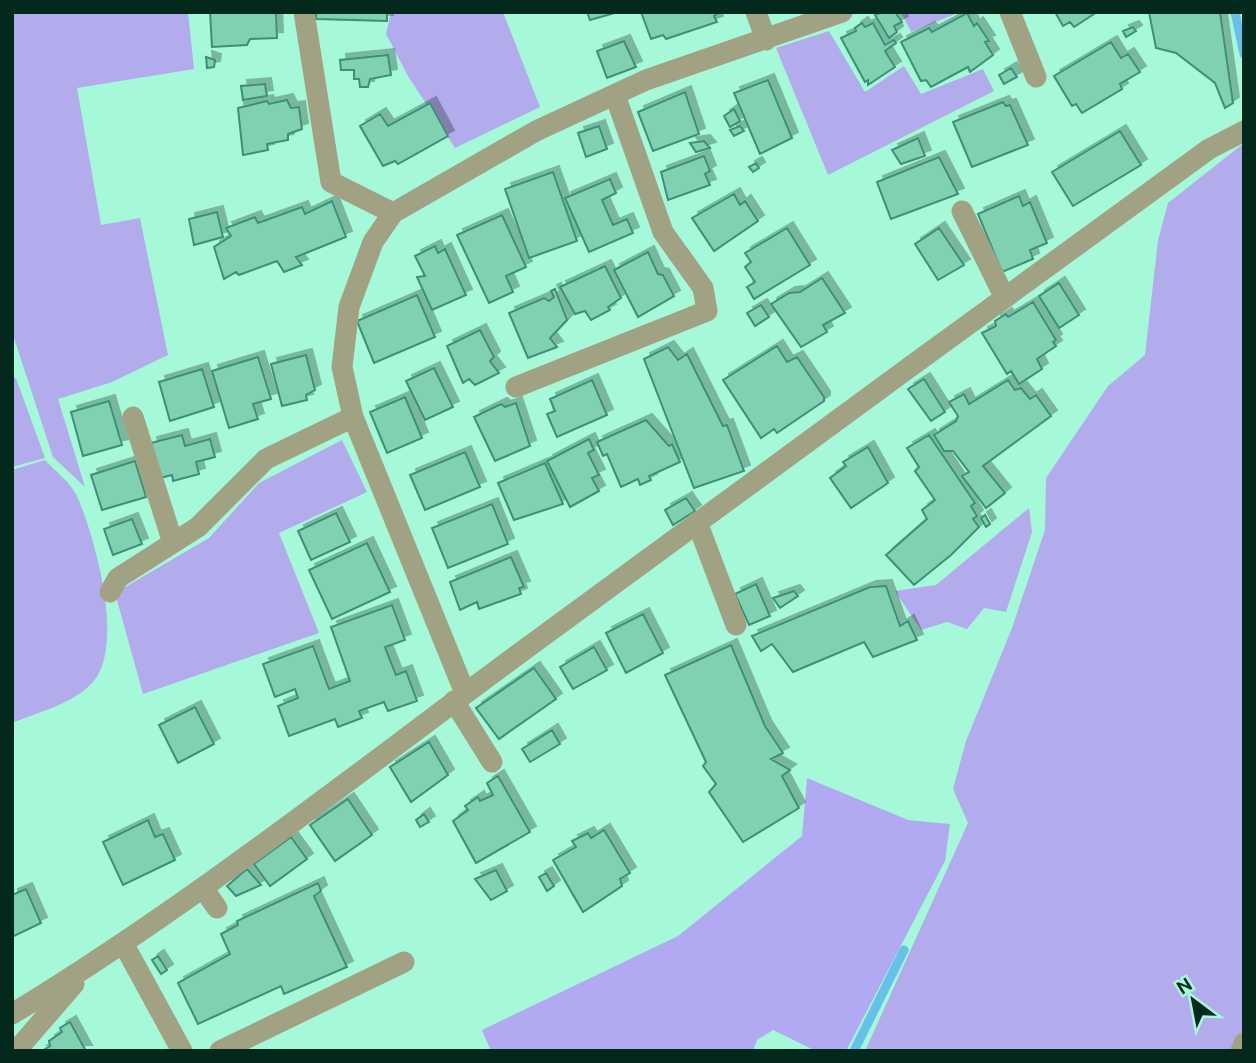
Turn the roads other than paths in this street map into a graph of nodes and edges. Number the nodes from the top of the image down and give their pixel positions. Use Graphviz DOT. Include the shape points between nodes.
graph roads {
  1 [pos="304,12"];
  2 [pos="756,12"];
  3 [pos="842,12"];
  4 [pos="1010,12"];
  5 [pos="766,40"];
  6 [pos="1036,77"];
  7 [pos="615,94"];
  8 [pos="1244,131"];
  9 [pos="962,211"];
  10 [pos="393,213"];
  11 [pos="1005,299"];
  12 [pos="516,387"];
  13 [pos="353,416"];
  14 [pos="133,417"];
  15 [pos="697,522"];
  16 [pos="173,543"];
  17 [pos="110,592"];
  18 [pos="736,625"];
  19 [pos="460,697"];
  20 [pos="492,762"];
  21 [pos="203,888"];
  22 [pos="217,908"];
  23 [pos="123,943"];
  24 [pos="404,962"];
  25 [pos="87,969"];
  26 [pos="12,1014"];
  27 [pos="1244,1043"];
  28 [pos="16,1051"];
  29 [pos="183,1051"];
  30 [pos="220,1051"];
  31 [pos="1241,1051"];
  1 -- 10 [label="street" via="331,182"];
  2 -- 5 [label="street"];
  3 -- 5 [label="street"];
  4 -- 6 [label="street"];
  5 -- 7 [label="street"];
  7 -- 10 [label="street" via="536,131"];
  7 -- 12 [label="street" via="663,232 703,288 707,311"];
  8 -- 11 [label="street" via="1209,149"];
  9 -- 11 [label="street"];
  10 -- 13 [label="street" via="373,242 349,307 342,367"];
  11 -- 15 [label="street"];
  13 -- 16 [label="street" via="266,459 198,527"];
  13 -- 19 [label="street"];
  14 -- 16 [label="street"];
  15 -- 18 [label="street"];
  15 -- 19 [label="street"];
  16 -- 17 [label="street" via="118,578"];
  19 -- 20 [label="street"];
  19 -- 21 [label="street"];
  21 -- 22 [label="street"];
  21 -- 23 [label="street"];
  23 -- 25 [label="street"];
  23 -- 29 [label="street"];
  24 -- 30 [label="street"];
  25 -- 26 [label="street"];
  25 -- 28 [label="street"];
  27 -- 31 [label="street"];
}
